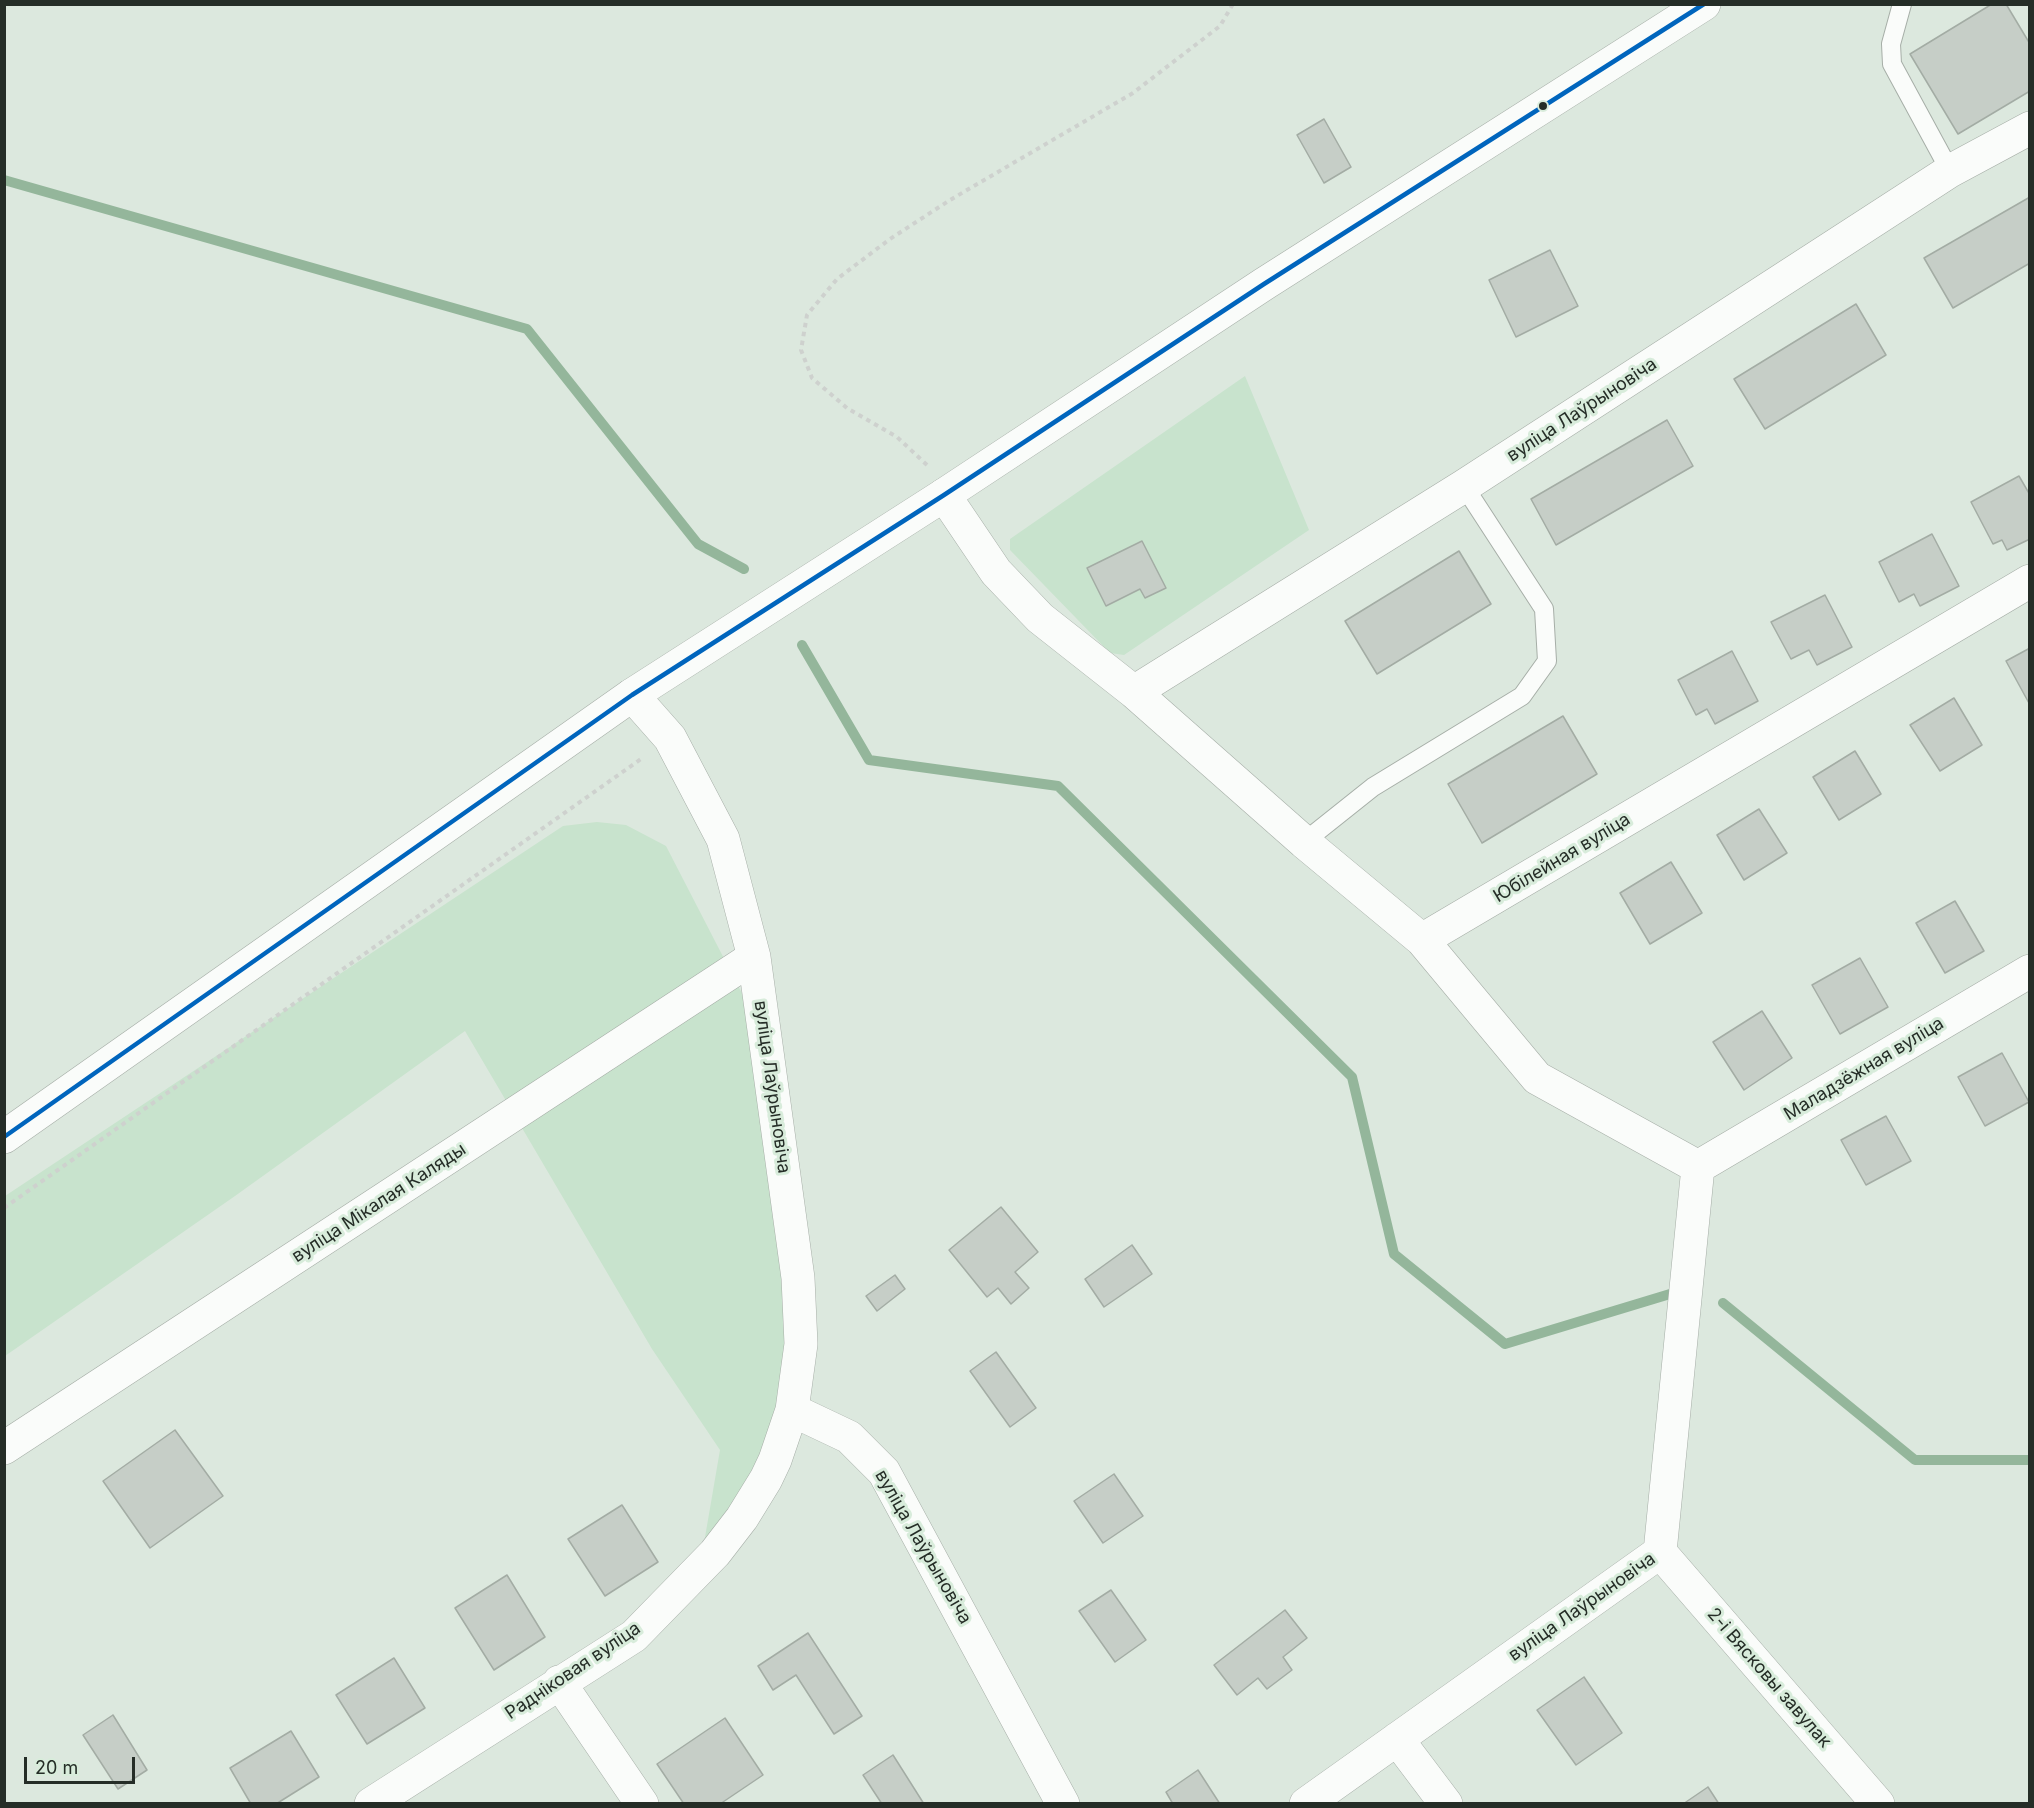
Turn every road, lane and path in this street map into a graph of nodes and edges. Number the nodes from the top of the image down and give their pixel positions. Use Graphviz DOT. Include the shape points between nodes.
graph roads {
  1 [pos="1233,4"];
  2 [pos="1704,4"];
  3 [pos="1902,4"];
  4 [pos="2030,128"];
  5 [pos="1950,171"];
  6 [pos="1464,486"];
  7 [pos="944,495"];
  8 [pos="2030,581"];
  9 [pos="1134,692"];
  10 [pos="632,695"];
  11 [pos="670,738"];
  12 [pos="1304,842"];
  13 [pos="1422,940"];
  14 [pos="754,957"];
  15 [pos="2030,971"];
  16 [pos="4,1137"];
  17 [pos="1698,1167"];
  18 [pos="4,1208"];
  19 [pos="792,1410"];
  20 [pos="4,1448"];
  21 [pos="1660,1552"];
  22 [pos="559,1682"];
  23 [pos="1397,1739"];
  24 [pos="370,1803"];
  25 [pos="642,1803"];
  26 [pos="1063,1803"];
  27 [pos="1306,1803"];
  28 [pos="1446,1803"];
  29 [pos="1878,1803"];
  1 -- 7 [label="path" via="1220,26 1133,93 890,238 837,279 807,315 801,350 812,378 847,408 897,437 929,468"];
  2 -- 7 [label="street" via="1254,290"];
  3 -- 5 [label="lane" via="1891,44 1892,64"];
  4 -- 5 [label="street, вуліца Лаўрыновіча"];
  5 -- 6 [label="street, вуліца Лаўрыновіча"];
  6 -- 9 [label="street, вуліца Лаўрыновіча"];
  6 -- 12 [label="lane" via="1544,609 1547,661 1522,696 1373,787"];
  7 -- 9 [label="street" via="996,572 1040,618"];
  7 -- 10 [label="street"];
  8 -- 13 [label="street, Юбілейная вуліца"];
  9 -- 12 [label="street"];
  10 -- 11 [label="street, вуліца Лаўрыновіча"];
  10 -- 16 [label="street"];
  11 -- 14 [label="street, вуліца Лаўрыновіча" via="723,839"];
  11 -- 18 [label="path"];
  12 -- 13 [label="street"];
  13 -- 17 [label="street" via="1537,1078"];
  14 -- 19 [label="street, вуліца Лаўрыновіча" via="798,1278 801,1344"];
  14 -- 20 [label="street, вуліца Мікалая Каляды"];
  15 -- 17 [label="street, Маладзёжная вуліца"];
  17 -- 21 [label="street, вуліца Лаўрыновіча"];
  19 -- 22 [label="street, Радніковая вуліца" via="766,1479 715,1553 634,1636"];
  19 -- 26 [label="street, вуліца Лаўрыновіча" via="849,1437 884,1472"];
  21 -- 23 [label="street, вуліца Лаўрыновіча"];
  21 -- 29 [label="street, 2-і Вясковы завулак"];
  22 -- 24 [label="street, Радніковая вуліца"];
  22 -- 25 [label="street"];
  23 -- 27 [label="street, вуліца Лаўрыновіча"];
  23 -- 28 [label="street"];
}
